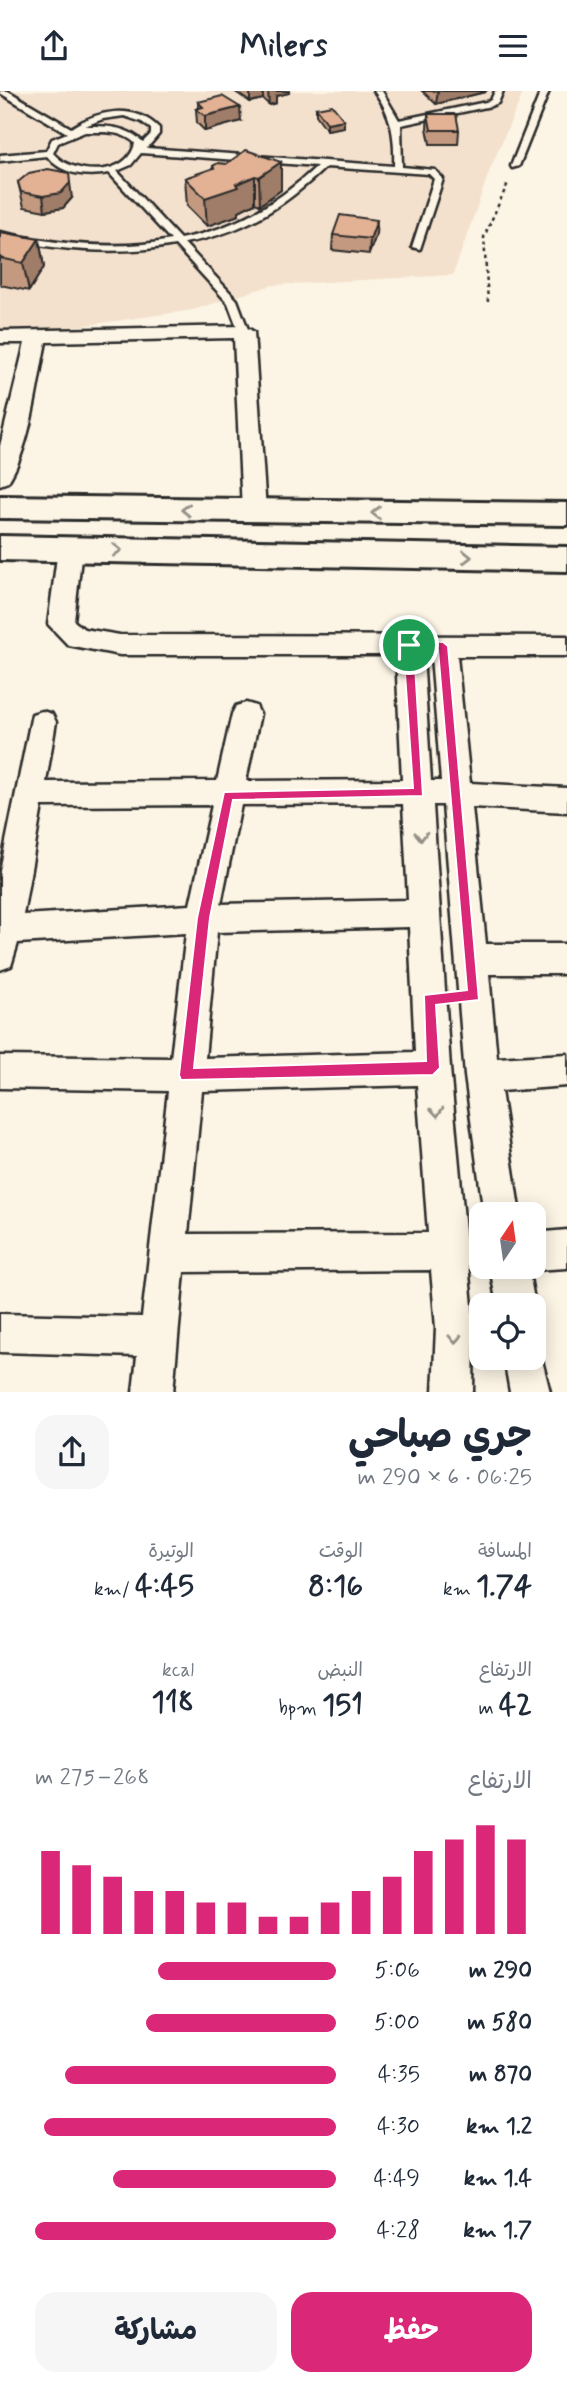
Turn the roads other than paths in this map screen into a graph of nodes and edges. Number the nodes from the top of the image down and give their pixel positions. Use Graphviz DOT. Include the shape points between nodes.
graph roads {
  1 [pos="2,91"];
  2 [pos="378,91"];
  3 [pos="499,91"];
  4 [pos="545,91"];
  5 [pos="398,123"];
  6 [pos="71,132"];
  7 [pos="139,150"];
  8 [pos="49,153"];
  9 [pos="0,158"];
  10 [pos="325,163"];
  11 [pos="515,166"];
  12 [pos="398,167"];
  13 [pos="111,170"];
  14 [pos="0,235"];
  15 [pos="177,241"];
  16 [pos="417,247"];
  17 [pos="244,332"];
  18 [pos="37,336"];
  19 [pos="0,337"];
  20 [pos="0,477"];
  21 [pos="0,507"];
  22 [pos="254,511"];
  23 [pos="335,513"];
  24 [pos="422,513"];
  25 [pos="567,514"];
  26 [pos="0,548"];
  27 [pos="70,549"];
  28 [pos="338,554"];
  29 [pos="428,556"];
  30 [pos="567,558"];
  31 [pos="409,645"];
  32 [pos="443,646"];
  33 [pos="567,646"];
  34 [pos="246,715"];
  35 [pos="41,722"];
  36 [pos="419,792"];
  37 [pos="31,794"];
  38 [pos="454,794"];
  39 [pos="228,795"];
  40 [pos="567,800"];
  41 [pos="424,913"];
  42 [pos="203,918"];
  43 [pos="2,943"];
  44 [pos="567,958"];
  45 [pos="472,959"];
  46 [pos="475,996"];
  47 [pos="429,999"];
  48 [pos="433,1068"];
  49 [pos="567,1070"];
  50 [pos="0,1072"];
  51 [pos="186,1075"];
  52 [pos="482,1076"];
  53 [pos="500,1202"];
  54 [pos="567,1249"];
  55 [pos="546,1250"];
  56 [pos="448,1251"];
  57 [pos="170,1253"];
  58 [pos="0,1333"];
  59 [pos="161,1337"];
  60 [pos="526,1370"];
  61 [pos="153,1392"];
  62 [pos="453,1392"];
  63 [pos="530,1392"];
  1 -- 6 [label="lane"];
  2 -- 5 [label="lane"];
  3 -- 5 [label="lane" via="488,104"];
  4 -- 11 [label="lane"];
  5 -- 12 [label="lane"];
  6 -- 7 [label="lane" via="112,129 133,137"];
  6 -- 7 [label="lane" via="103,115 138,117 155,128 155,134"];
  6 -- 8 [label="lane" via="55,141"];
  7 -- 10 [label="lane"];
  7 -- 13 [label="lane" via="131,162"];
  8 -- 9 [label="lane"];
  8 -- 13 [label="lane" via="69,170"];
  10 -- 12 [label="lane"];
  10 -- 15 [label="lane" via="291,195 258,216"];
  12 -- 16 [label="lane" via="432,172 439,179"];
  13 -- 15 [label="lane"];
  14 -- 15 [label="lane" via="68,247"];
  15 -- 17 [label="lane" via="233,302"];
  17 -- 18 [label="street"];
  17 -- 22 [label="street"];
  18 -- 19 [label="street"];
  18 -- 20 [label="street"];
  22 -- 21 [label="main road, one-way"];
  22 -- 23 [label="main road"];
  24 -- 23 [label="main road, one-way"];
  23 -- 28 [label="main road"];
  24 -- 25 [label="main road"];
  24 -- 29 [label="main road"];
  26 -- 27 [label="main road"];
  27 -- 28 [label="main road, one-way"];
  27 -- 31 [label="street" via="61,624 77,638 120,645"];
  28 -- 29 [label="main road"];
  29 -- 30 [label="main road, one-way"];
  31 -- 32 [label="street"];
  31 -- 36 [label="street"];
  32 -- 33 [label="street"];
  32 -- 38 [label="street"];
  34 -- 39 [label="street"];
  35 -- 37 [label="street"];
  36 -- 38 [label="street"];
  36 -- 39 [label="street"];
  36 -- 41 [label="street, one-way"];
  37 -- 39 [label="street"];
  37 -- 43 [label="street"];
  38 -- 40 [label="street"];
  38 -- 45 [label="street"];
  39 -- 42 [label="street"];
  41 -- 42 [label="street"];
  41 -- 47 [label="street"];
  42 -- 43 [label="street"];
  42 -- 51 [label="street"];
  44 -- 45 [label="street"];
  45 -- 46 [label="street"];
  46 -- 47 [label="street"];
  46 -- 52 [label="street"];
  47 -- 48 [label="street"];
  48 -- 51 [label="street"];
  48 -- 56 [label="street, one-way"];
  49 -- 52 [label="street"];
  50 -- 51 [label="street"];
  51 -- 57 [label="street"];
  52 -- 53 [label="street"];
  54 -- 55 [label="street"];
  56 -- 57 [label="street"];
  56 -- 62 [label="street, one-way" via="455,1328"];
  57 -- 59 [label="street"];
  58 -- 59 [label="street"];
  59 -- 61 [label="street"];
  60 -- 63 [label="street"];
}
